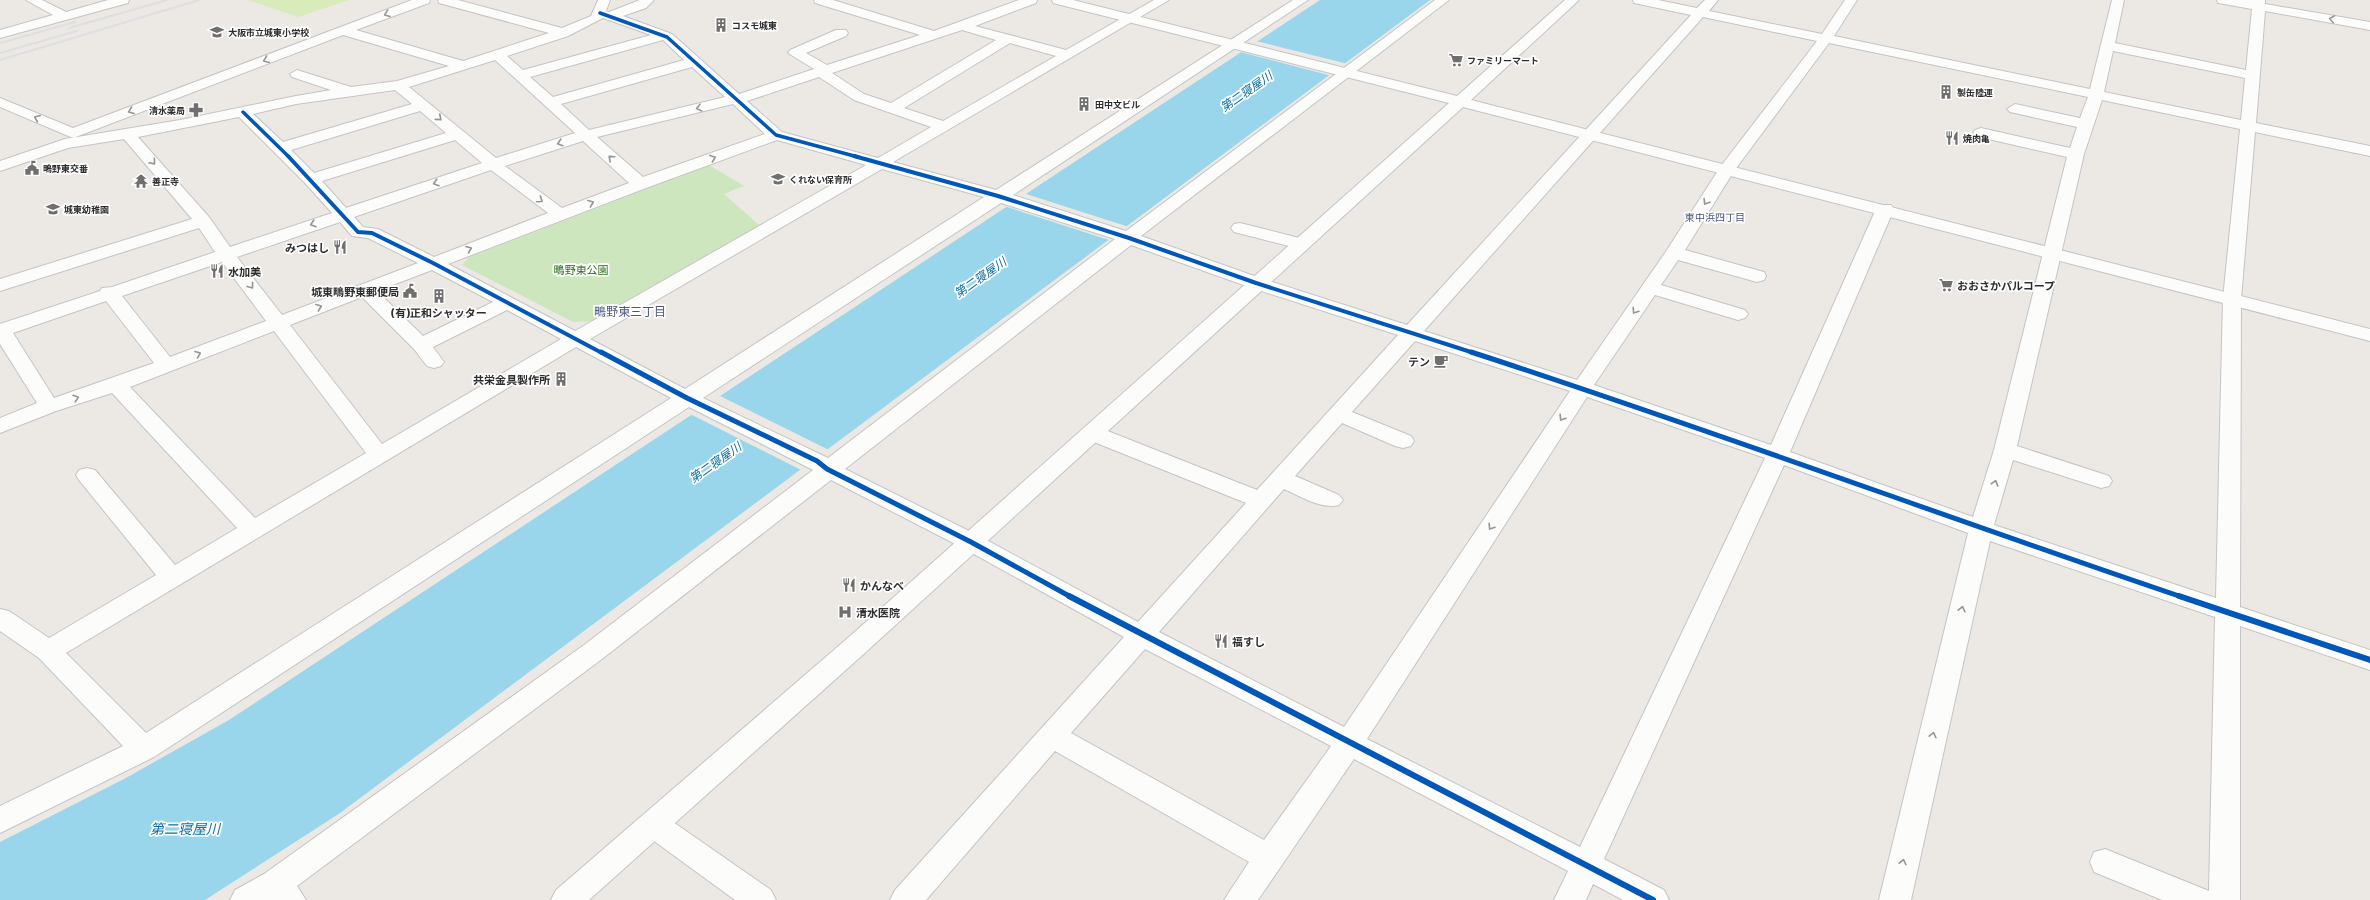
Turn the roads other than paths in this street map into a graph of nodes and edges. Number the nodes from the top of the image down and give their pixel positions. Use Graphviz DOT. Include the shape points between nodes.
graph roads {
  1 [pos="32,0"];
  2 [pos="123,0"];
  3 [pos="424,0"];
  4 [pos="444,0"];
  5 [pos="648,0"];
  6 [pos="820,0"];
  7 [pos="1031,0"];
  8 [pos="1058,0"];
  9 [pos="1163,0"];
  10 [pos="1302,0"];
  11 [pos="1443,0"];
  12 [pos="1573,0"];
  13 [pos="1638,0"];
  14 [pos="1851,0"];
  15 [pos="2118,0"];
  16 [pos="2223,0"];
  17 [pos="2258,3"];
  18 [pos="1706,7"];
  19 [pos="605,10"];
  20 [pos="64,16"];
  21 [pos="1132,17"];
  22 [pos="962,26"];
  23 [pos="2370,26"];
  24 [pos="343,31"];
  25 [pos="563,33"];
  26 [pos="841,33"];
  27 [pos="0,34"];
  28 [pos="933,35"];
  29 [pos="663,36"];
  30 [pos="1826,38"];
  31 [pos="1007,39"];
  32 [pos="1240,46"];
  33 [pos="2109,46"];
  34 [pos="498,55"];
  35 [pos="1068,55"];
  36 [pos="696,61"];
  37 [pos="462,65"];
  38 [pos="823,71"];
  39 [pos="1343,71"];
  40 [pos="297,74"];
  41 [pos="520,75"];
  42 [pos="2251,75"];
  43 [pos="398,85"];
  44 [pos="350,92"];
  45 [pos="2096,95"];
  46 [pos="737,99"];
  47 [pos="1461,101"];
  48 [pos="0,102"];
  49 [pos="549,103"];
  50 [pos="424,105"];
  51 [pos="891,109"];
  52 [pos="2015,109"];
  53 [pos="243,112"];
  54 [pos="2086,124"];
  55 [pos="943,126"];
  56 [pos="2247,126"];
  57 [pos="127,133"];
  58 [pos="1981,133"];
  59 [pos="458,134"];
  60 [pos="1589,134"];
  61 [pos="586,135"];
  62 [pos="776,135"];
  63 [pos="69,139"];
  64 [pos="281,148"];
  65 [pos="2370,151"];
  66 [pos="2076,154"];
  67 [pos="881,162"];
  68 [pos="494,164"];
  69 [pos="0,166"];
  70 [pos="1726,169"];
  71 [pos="310,179"];
  72 [pos="640,184"];
  73 [pos="1005,198"];
  74 [pos="1885,209"];
  75 [pos="560,214"];
  76 [pos="341,215"];
  77 [pos="203,221"];
  78 [pos="1240,228"];
  79 [pos="1124,237"];
  80 [pos="1300,244"];
  81 [pos="2053,252"];
  82 [pos="225,253"];
  83 [pos="1674,254"];
  84 [pos="433,263"];
  85 [pos="1757,276"];
  86 [pos="1256,284"];
  87 [pos="0,285"];
  88 [pos="1651,288"];
  89 [pos="365,290"];
  90 [pos="109,292"];
  91 [pos="2232,299"];
  92 [pos="507,303"];
  93 [pos="1738,314"];
  94 [pos="279,323"];
  95 [pos="1,330"];
  96 [pos="1411,333"];
  97 [pos="2370,335"];
  98 [pos="577,339"];
  99 [pos="421,345"];
  100 [pos="434,362"];
  101 [pos="166,366"];
  102 [pos="116,385"];
  103 [pos="1582,388"];
  104 [pos="695,401"];
  105 [pos="49,406"];
  106 [pos="1338,414"];
  107 [pos="0,426"];
  108 [pos="1092,433"];
  109 [pos="1403,441"];
  110 [pos="2005,450"];
  111 [pos="379,455"];
  112 [pos="1778,455"];
  113 [pos="822,465"];
  114 [pos="87,475"];
  115 [pos="1280,479"];
  116 [pos="2101,481"];
  117 [pos="1261,500"];
  118 [pos="1331,500"];
  119 [pos="1981,529"];
  120 [pos="252,530"];
  121 [pos="970,542"];
  122 [pos="171,577"];
  123 [pos="2228,611"];
  124 [pos="0,618"];
  125 [pos="1141,635"];
  126 [pos="48,650"];
  127 [pos="2370,660"];
  128 [pos="1051,735"];
  129 [pos="1349,744"];
  130 [pos="144,749"];
  131 [pos="0,820"];
  132 [pos="653,824"];
  133 [pos="1269,858"];
  134 [pos="2105,862"];
  135 [pos="1586,865"];
  136 [pos="283,892"];
  137 [pos="246,900"];
  138 [pos="567,900"];
  139 [pos="760,900"];
  140 [pos="906,900"];
  141 [pos="1240,900"];
  142 [pos="1570,900"];
  143 [pos="1653,900"];
  144 [pos="1895,900"];
  145 [pos="2197,900"];
  146 [pos="2224,900"];
  1 -- 20 [label="street"];
  2 -- 20 [label="street"];
  3 -- 24 [label="street, one-way"];
  4 -- 25 [label="street"];
  5 -- 19 [label="street" via="641,5"];
  6 -- 28 [label="street"];
  7 -- 22 [label="street"];
  8 -- 21 [label="street"];
  9 -- 21 [label="street"];
  10 -- 32 [label="street"];
  11 -- 39 [label="street"];
  12 -- 47 [label="street"];
  13 -- 18 [label="street"];
  14 -- 30 [label="street"];
  15 -- 33 [label="street"];
  16 -- 17 [label="street"];
  23 -- 17 [label="street, one-way"];
  17 -- 42 [label="street"];
  18 -- 30 [label="street"];
  18 -- 60 [label="street"];
  19 -- 25 [label="street" via="597,18"];
  19 -- 29 [label="street"];
  20 -- 27 [label="street"];
  21 -- 32 [label="street"];
  21 -- 35 [label="street"];
  22 -- 28 [label="street"];
  22 -- 31 [label="street"];
  24 -- 37 [label="street"];
  24 -- 63 [label="street, one-way"];
  25 -- 34 [label="street"];
  26 -- 38 [label="street" via="795,54"];
  28 -- 38 [label="street"];
  29 -- 36 [label="street"];
  29 -- 41 [label="street"];
  30 -- 45 [label="street"];
  30 -- 70 [label="street"];
  31 -- 35 [label="street"];
  31 -- 51 [label="street"];
  32 -- 39 [label="street"];
  32 -- 73 [label="street"];
  33 -- 42 [label="street"];
  33 -- 45 [label="street"];
  34 -- 37 [label="street"];
  34 -- 41 [label="street"];
  35 -- 55 [label="street"];
  36 -- 46 [label="street"];
  36 -- 49 [label="street"];
  37 -- 43 [label="street"];
  38 -- 46 [label="street"];
  38 -- 51 [label="street" via="859,97"];
  39 -- 47 [label="street"];
  39 -- 79 [label="street"];
  40 -- 44 [label="street"];
  41 -- 49 [label="street"];
  42 -- 56 [label="street"];
  43 -- 44 [label="street"];
  43 -- 50 [label="street"];
  44 -- 53 [label="street"];
  45 -- 54 [label="street"];
  45 -- 56 [label="street"];
  46 -- 61 [label="street, one-way"];
  46 -- 62 [label="street"];
  47 -- 60 [label="street"];
  47 -- 80 [label="street"];
  63 -- 48 [label="street, one-way"];
  49 -- 61 [label="street"];
  50 -- 59 [label="street, one-way"];
  50 -- 64 [label="street"];
  51 -- 55 [label="street"];
  52 -- 54 [label="street"];
  53 -- 57 [label="street"];
  53 -- 64 [label="street"];
  54 -- 66 [label="street"];
  55 -- 67 [label="street"];
  56 -- 65 [label="street"];
  56 -- 91 [label="street"];
  57 -- 63 [label="street"];
  57 -- 77 [label="street, one-way"];
  58 -- 66 [label="street"];
  59 -- 68 [label="street"];
  59 -- 71 [label="street"];
  60 -- 70 [label="street"];
  60 -- 96 [label="street"];
  61 -- 68 [label="street, one-way"];
  72 -- 61 [label="street, one-way"];
  62 -- 67 [label="street"];
  72 -- 62 [label="street, one-way"];
  63 -- 69 [label="street"];
  64 -- 71 [label="street"];
  66 -- 81 [label="street"];
  67 -- 73 [label="street"];
  67 -- 98 [label="street"];
  68 -- 75 [label="street, one-way"];
  68 -- 76 [label="street, one-way"];
  70 -- 74 [label="street"];
  70 -- 83 [label="street, one-way"];
  71 -- 76 [label="street"];
  75 -- 72 [label="street, one-way"];
  73 -- 79 [label="street"];
  73 -- 104 [label="street"];
  74 -- 81 [label="street"];
  74 -- 112 [label="street"];
  84 -- 75 [label="street, one-way"];
  76 -- 82 [label="street, one-way"];
  76 -- 84 [label="street" via="358,232 372,233"];
  77 -- 82 [label="street"];
  77 -- 87 [label="street"];
  78 -- 80 [label="street"];
  79 -- 86 [label="street"];
  79 -- 113 [label="street"];
  80 -- 86 [label="street"];
  81 -- 91 [label="street"];
  81 -- 110 [label="street"];
  82 -- 90 [label="street"];
  82 -- 94 [label="street, one-way"];
  83 -- 85 [label="street"];
  83 -- 88 [label="street"];
  84 -- 89 [label="street"];
  84 -- 92 [label="street"];
  86 -- 96 [label="street"];
  86 -- 108 [label="street"];
  88 -- 93 [label="street"];
  88 -- 103 [label="street, one-way"];
  94 -- 89 [label="street, one-way"];
  89 -- 99 [label="street"];
  90 -- 95 [label="street"];
  90 -- 101 [label="street"];
  91 -- 97 [label="street"];
  91 -- 123 [label="street"];
  92 -- 98 [label="street"];
  92 -- 99 [label="street"];
  101 -- 94 [label="street, one-way"];
  94 -- 111 [label="street"];
  95 -- 105 [label="street"];
  96 -- 103 [label="street"];
  96 -- 106 [label="street"];
  98 -- 104 [label="street"];
  98 -- 111 [label="street"];
  99 -- 100 [label="street"];
  101 -- 102 [label="street"];
  105 -- 102 [label="street, one-way"];
  102 -- 120 [label="street"];
  103 -- 112 [label="street"];
  103 -- 129 [label="street, one-way"];
  104 -- 113 [label="street"];
  104 -- 130 [label="street"];
  105 -- 107 [label="street"];
  106 -- 109 [label="street"];
  106 -- 115 [label="street"];
  108 -- 117 [label="street"];
  108 -- 121 [label="street"];
  110 -- 116 [label="street"];
  119 -- 110 [label="street, one-way"];
  111 -- 120 [label="street"];
  112 -- 119 [label="street"];
  112 -- 135 [label="street"];
  113 -- 121 [label="street"];
  113 -- 136 [label="street" via="593,652"];
  114 -- 122 [label="street"];
  115 -- 117 [label="street"];
  115 -- 118 [label="street"];
  117 -- 125 [label="street"];
  119 -- 123 [label="street"];
  144 -- 119 [label="street, one-way"];
  120 -- 122 [label="street"];
  121 -- 125 [label="street"];
  121 -- 132 [label="street"];
  122 -- 126 [label="street"];
  123 -- 127 [label="street"];
  123 -- 146 [label="street"];
  124 -- 126 [label="street"];
  125 -- 128 [label="street"];
  125 -- 129 [label="street"];
  126 -- 130 [label="street"];
  128 -- 133 [label="street"];
  128 -- 140 [label="street"];
  129 -- 133 [label="street"];
  129 -- 135 [label="street"];
  130 -- 131 [label="street"];
  132 -- 138 [label="street"];
  132 -- 139 [label="street"];
  133 -- 141 [label="street"];
  134 -- 145 [label="street"];
  135 -- 142 [label="street"];
  135 -- 143 [label="street"];
  136 -- 137 [label="street"];
}
